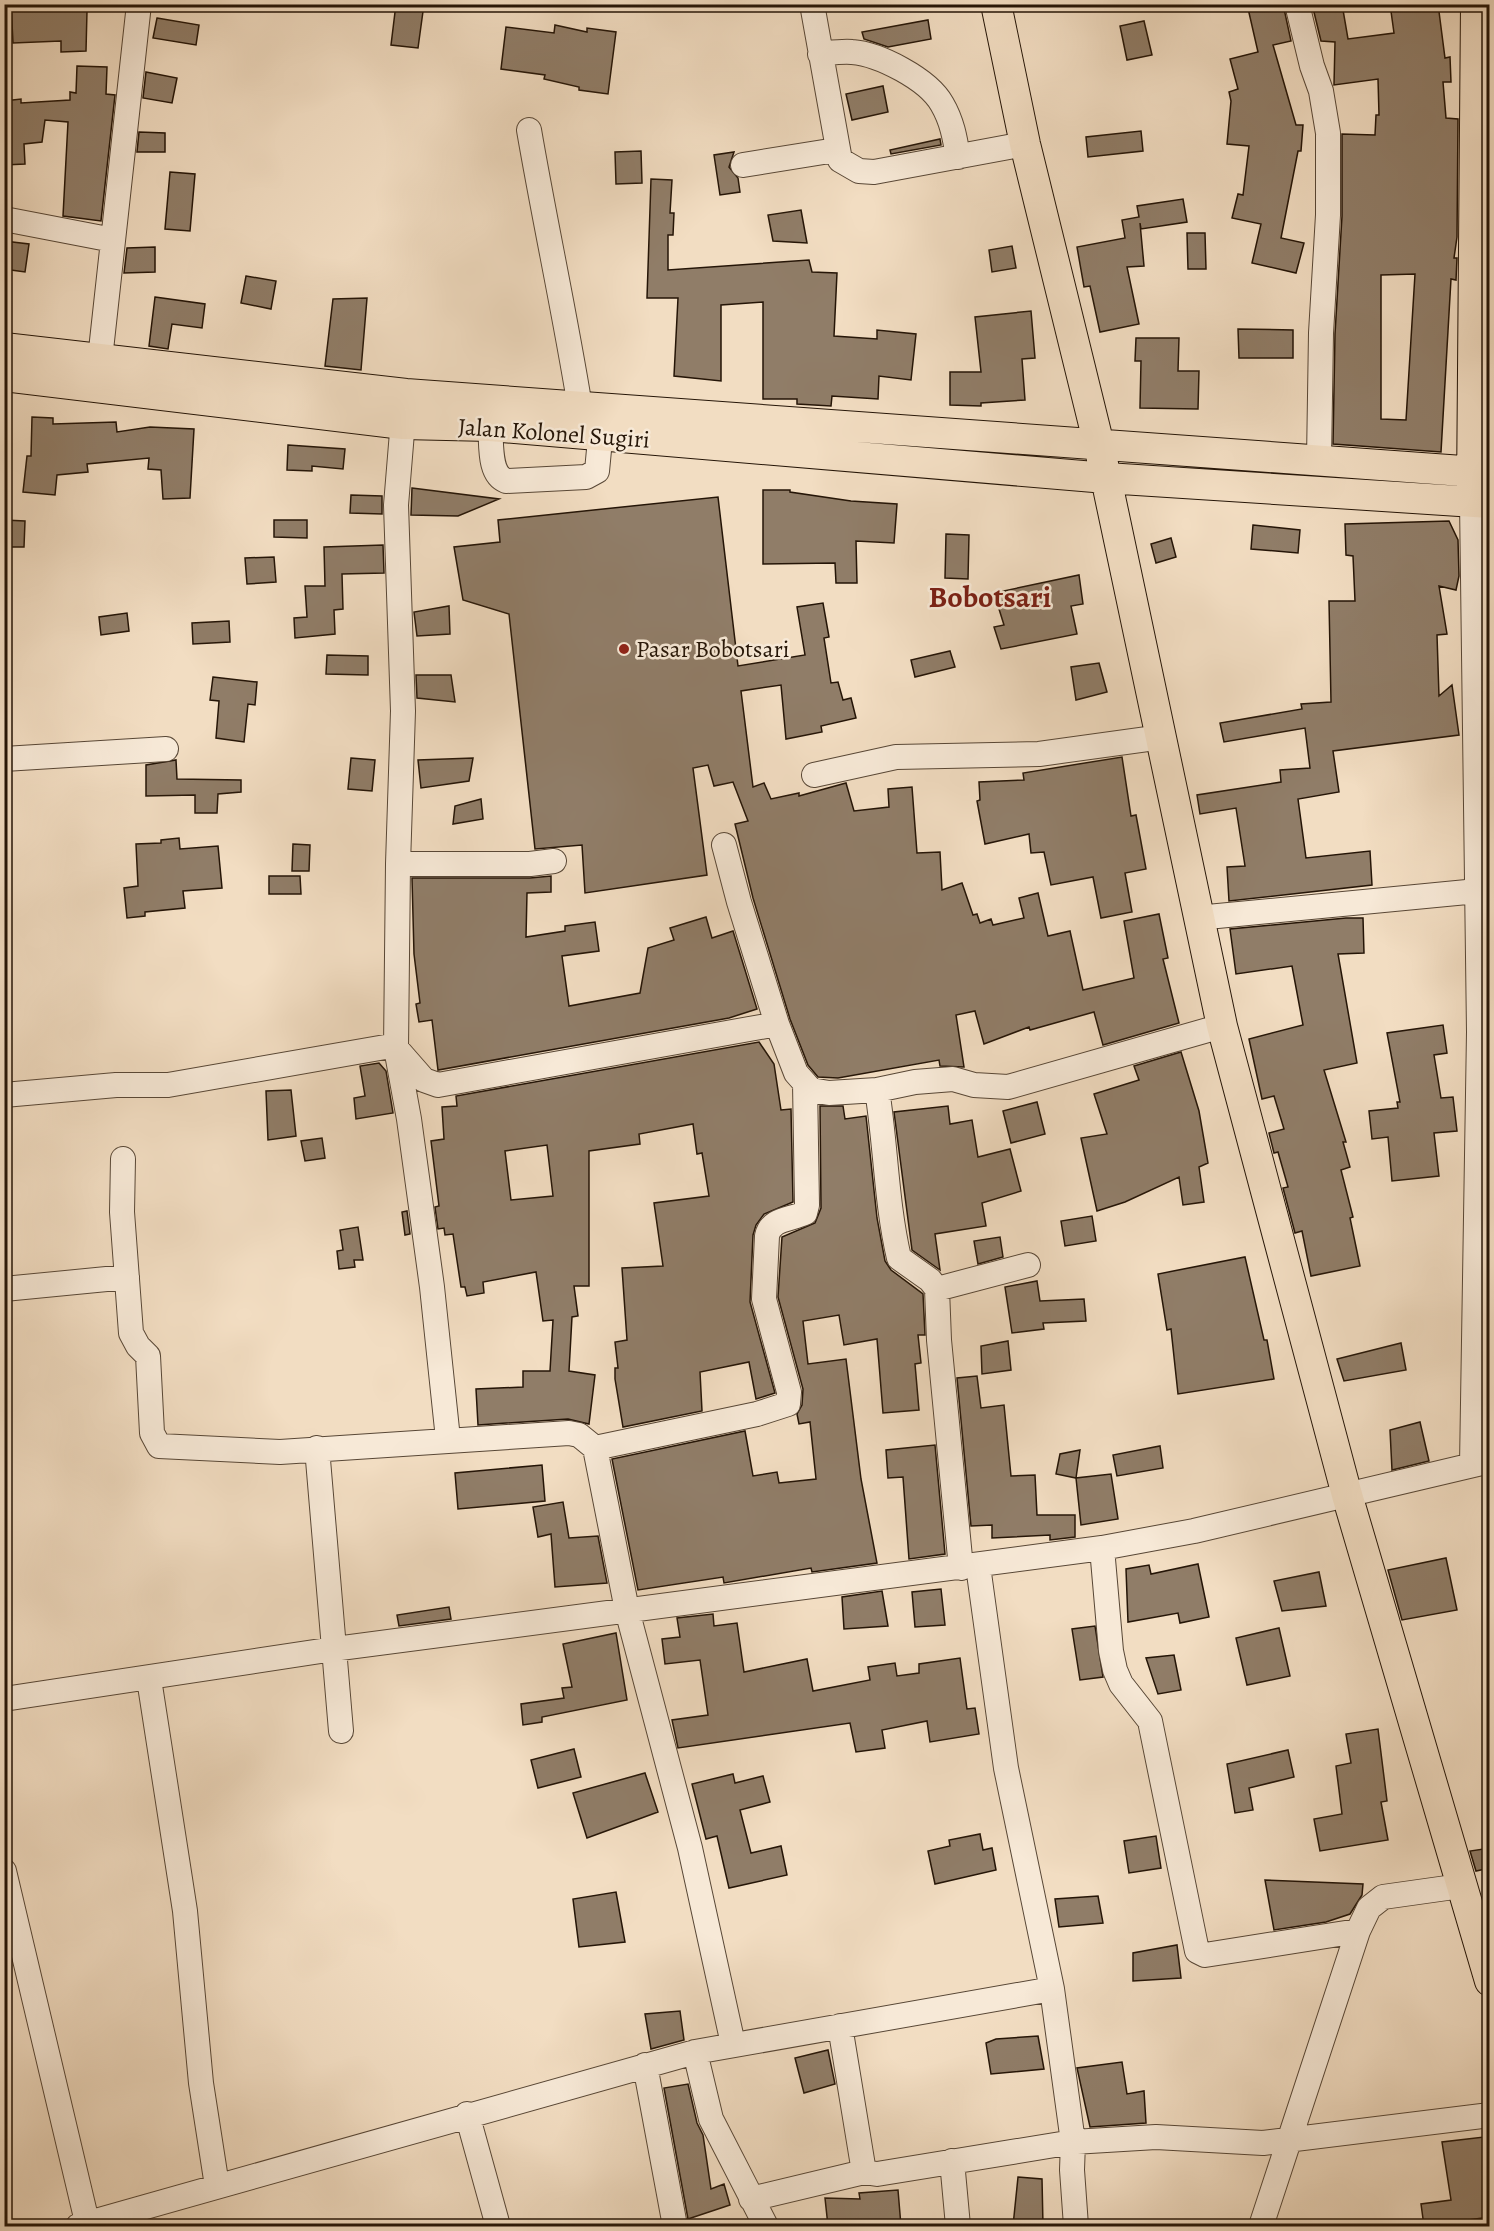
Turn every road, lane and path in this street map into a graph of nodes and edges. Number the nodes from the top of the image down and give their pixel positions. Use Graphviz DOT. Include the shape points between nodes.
graph roads {
  1 [pos="139,4"];
  2 [pos="812,4"];
  3 [pos="996,4"];
  4 [pos="1297,4"];
  5 [pos="1481,9"];
  6 [pos="820,54"];
  7 [pos="529,130"];
  8 [pos="1025,144"];
  9 [pos="836,150"];
  10 [pos="958,157"];
  11 [pos="743,165"];
  12 [pos="4,219"];
  13 [pos="112,240"];
  14 [pos="1481,299"];
  15 [pos="4,348"];
  16 [pos="99,359"];
  17 [pos="4,376"];
  18 [pos="406,394"];
  19 [pos="594,417"];
  20 [pos="403,424"];
  21 [pos="490,426"];
  22 [pos="1099,445"];
  23 [pos="1319,459"];
  24 [pos="1481,473"];
  25 [pos="1106,478"];
  26 [pos="1481,502"];
  27 [pos="1162,737"];
  28 [pos="166,749"];
  29 [pos="4,759"];
  30 [pos="814,776"];
  31 [pos="1484,830"];
  32 [pos="724,845"];
  33 [pos="554,861"];
  34 [pos="398,864"];
  35 [pos="1479,888"];
  36 [pos="1197,918"];
  37 [pos="777,1024"];
  38 [pos="1222,1026"];
  39 [pos="396,1048"];
  40 [pos="805,1083"];
  41 [pos="877,1090"];
  42 [pos="4,1095"];
  43 [pos="123,1159"];
  44 [pos="1028,1265"];
  45 [pos="128,1277"];
  46 [pos="4,1289"];
  47 [pos="937,1290"];
  48 [pos="448,1439"];
  49 [pos="317,1448"];
  50 [pos="595,1448"];
  51 [pos="1481,1463"];
  52 [pos="1347,1495"];
  53 [pos="1102,1548"];
  54 [pos="969,1567"];
  55 [pos="627,1610"];
  56 [pos="334,1648"];
  57 [pos="149,1679"];
  58 [pos="4,1699"];
  59 [pos="341,1731"];
  60 [pos="4,1871"];
  61 [pos="1461,1886"];
  62 [pos="1358,1931"];
  63 [pos="1490,1981"];
  64 [pos="1052,1989"];
  65 [pos="840,2026"];
  66 [pos="733,2044"];
  67 [pos="695,2052"];
  68 [pos="645,2066"];
  69 [pos="467,2114"];
  70 [pos="1490,2115"];
  71 [pos="1291,2139"];
  72 [pos="1074,2142"];
  73 [pos="952,2161"];
  74 [pos="864,2172"];
  75 [pos="217,2186"];
  76 [pos="751,2199"];
  77 [pos="84,2226"];
  78 [pos="498,2226"];
  79 [pos="675,2226"];
  80 [pos="766,2226"];
  81 [pos="958,2226"];
  82 [pos="1076,2226"];
  83 [pos="1261,2226"];
  1 -- 13 [label="street"];
  2 -- 6 [label="street"];
  3 -- 8 [label="main road"];
  4 -- 23 [label="street" via="1322,91 1328,133"];
  5 -- 14 [label="main road"];
  6 -- 9 [label="street"];
  6 -- 10 [label="street" via="852,52 887,60 920,83 941,101 953,128"];
  7 -- 19 [label="street" via="546,232"];
  8 -- 10 [label="street"];
  8 -- 22 [label="main road"];
  9 -- 10 [label="street" via="840,160 859,171"];
  9 -- 11 [label="street"];
  12 -- 13 [label="street"];
  13 -- 16 [label="street"];
  14 -- 24 [label="main road"];
  15 -- 16 [label="main road"];
  16 -- 18 [label="main road"];
  17 -- 20 [label="main road, Jalan Kolonel Sugiri"];
  18 -- 19 [label="main road"];
  18 -- 20 [label="street"];
  19 -- 21 [label="main road, Jalan Kolonel Sugiri"];
  19 -- 21 [label="street" via="599,463 593,474 586,477 506,482 495,472"];
  19 -- 22 [label="main road"];
  19 -- 25 [label="main road, Jalan Kolonel Sugiri"];
  20 -- 21 [label="main road, Jalan Kolonel Sugiri"];
  20 -- 34 [label="street" via="396,505 403,711"];
  22 -- 23 [label="main road"];
  22 -- 25 [label="main road"];
  23 -- 24 [label="main road"];
  24 -- 26 [label="main road"];
  25 -- 26 [label="main road, Jalan Kolonel Sugiri"];
  25 -- 27 [label="main road"];
  26 -- 31 [label="street"];
  27 -- 30 [label="street" via="1039,754 896,757"];
  27 -- 36 [label="main road"];
  28 -- 29 [label="street"];
  31 -- 35 [label="street"];
  32 -- 37 [label="street"];
  33 -- 34 [label="street"];
  34 -- 39 [label="street"];
  35 -- 36 [label="street"];
  35 -- 51 [label="street"];
  36 -- 38 [label="main road"];
  37 -- 39 [label="street" via="438,1085 424,1080"];
  37 -- 40 [label="street" via="796,1073"];
  38 -- 41 [label="street" via="1008,1088 953,1079"];
  38 -- 52 [label="main road"];
  39 -- 42 [label="street" via="363,1050 168,1085 116,1085"];
  39 -- 48 [label="street" via="410,1119"];
  40 -- 41 [label="street" via="811,1090 829,1093"];
  40 -- 50 [label="street" via="807,1205 805,1213 770,1227 767,1236 764,1299 789,1392 788,1404"];
  41 -- 47 [label="street" via="884,1132 884,1172 899,1257"];
  43 -- 45 [label="street"];
  44 -- 47 [label="street"];
  45 -- 46 [label="street"];
  45 -- 49 [label="street" via="131,1333 148,1356 152,1433 159,1446 280,1452"];
  47 -- 54 [label="street" via="939,1340"];
  48 -- 49 [label="street"];
  48 -- 50 [label="street" via="569,1433 579,1435"];
  49 -- 56 [label="street"];
  50 -- 55 [label="street"];
  51 -- 52 [label="street"];
  52 -- 53 [label="street"];
  52 -- 61 [label="main road"];
  53 -- 54 [label="street"];
  53 -- 62 [label="street" via="1115,1670 1120,1684 1150,1721 1197,1952 1205,1955"];
  54 -- 55 [label="street"];
  54 -- 64 [label="street"];
  55 -- 56 [label="street"];
  55 -- 66 [label="street" via="690,1848"];
  56 -- 57 [label="street"];
  56 -- 59 [label="street"];
  57 -- 58 [label="street"];
  57 -- 75 [label="street" via="185,1911 201,2083"];
  60 -- 77 [label="street"];
  61 -- 62 [label="street" via="1383,1897 1369,1908"];
  61 -- 63 [label="main road"];
  62 -- 71 [label="street"];
  64 -- 65 [label="street"];
  64 -- 72 [label="street"];
  65 -- 66 [label="street"];
  65 -- 74 [label="street"];
  66 -- 67 [label="street"];
  67 -- 68 [label="street"];
  67 -- 76 [label="street" via="711,2118"];
  68 -- 69 [label="street"];
  68 -- 79 [label="street"];
  69 -- 75 [label="street"];
  69 -- 78 [label="street"];
  70 -- 71 [label="street"];
  71 -- 72 [label="street" via="1263,2143 1146,2137"];
  71 -- 83 [label="street"];
  72 -- 73 [label="street"];
  72 -- 82 [label="street"];
  73 -- 74 [label="street" via="877,2174"];
  73 -- 81 [label="street"];
  74 -- 76 [label="street"];
  75 -- 77 [label="street"];
  76 -- 80 [label="street"];
}
